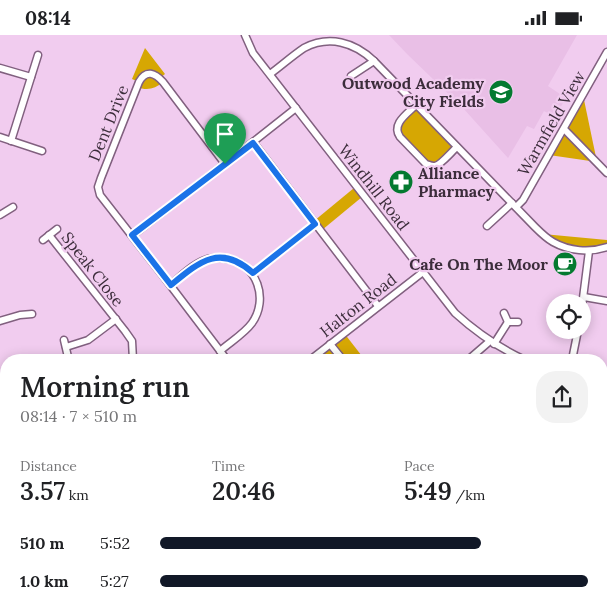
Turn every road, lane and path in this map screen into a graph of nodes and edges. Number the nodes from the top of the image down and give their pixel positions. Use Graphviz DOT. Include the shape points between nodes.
graph roads {
  1 [pos="245,35"];
  2 [pos="607,52"];
  3 [pos="38,55"];
  4 [pos="374,61"];
  5 [pos="0,68"];
  6 [pos="270,74"];
  7 [pos="350,76"];
  8 [pos="31,77"];
  9 [pos="416,105"];
  10 [pos="296,108"];
  11 [pos="564,129"];
  12 [pos="0,137"];
  13 [pos="11,141"];
  14 [pos="253,143"];
  15 [pos="457,147"];
  16 [pos="42,151"];
  17 [pos="225,164"];
  18 [pos="607,173"];
  19 [pos="514,205"];
  20 [pos="13,207"];
  21 [pos="0,215"];
  22 [pos="315,224"];
  23 [pos="487,226"];
  24 [pos="57,229"];
  25 [pos="49,235"];
  26 [pos="132,235"];
  27 [pos="43,240"];
  28 [pos="607,247"];
  29 [pos="590,251"];
  30 [pos="423,272"];
  31 [pos="253,273"];
  32 [pos="171,285"];
  33 [pos="584,294"];
  34 [pos="591,298"];
  35 [pos="607,301"];
  36 [pos="378,306"];
  37 [pos="504,313"];
  38 [pos="32,314"];
  39 [pos="116,319"];
  40 [pos="0,321"];
  41 [pos="508,322"];
  42 [pos="518,322"];
  43 [pos="64,339"];
  44 [pos="576,339"];
  45 [pos="492,343"];
  46 [pos="330,344"];
  47 [pos="66,347"];
  48 [pos="220,351"];
  49 [pos="67,354"];
  50 [pos="133,354"];
  51 [pos="222,354"];
  52 [pos="318,354"];
  53 [pos="338,354"];
  54 [pos="476,354"];
  55 [pos="511,354"];
  56 [pos="573,354"];
  1 -- 6 [label="street, Windhill Road" via="253,53"];
  2 -- 11 [label="street, Warmfield View"];
  3 -- 8 [label="street"];
  4 -- 6 [label="street" via="345,42 318,42 304,48"];
  4 -- 7 [label="street"];
  4 -- 9 [label="street"];
  5 -- 8 [label="street"];
  6 -- 10 [label="street, Windhill Road"];
  8 -- 13 [label="street"];
  9 -- 15 [label="street"];
  9 -- 15 [label="street" via="400,122 397,133 426,164 439,164"];
  10 -- 14 [label="street"];
  10 -- 30 [label="street, Windhill Road"];
  11 -- 18 [label="street"];
  11 -- 19 [label="street, Warmfield View" via="524,199"];
  12 -- 13 [label="street"];
  13 -- 16 [label="street"];
  14 -- 17 [label="street"];
  14 -- 22 [label="street"];
  15 -- 19 [label="street"];
  17 -- 26 [label="street"];
  17 -- 26 [label="street, Dent Drive" via="163,82 155,75 145,74 98,187 100,195"];
  19 -- 23 [label="street, Warmfield View"];
  19 -- 29 [label="street" via="552,242"];
  20 -- 21 [label="street"];
  22 -- 31 [label="street"];
  22 -- 36 [label="street"];
  24 -- 25 [label="street, Speak Close"];
  25 -- 27 [label="street, Speak Close"];
  25 -- 39 [label="street, Speak Close"];
  26 -- 32 [label="street"];
  28 -- 29 [label="street"];
  29 -- 33 [label="street"];
  30 -- 36 [label="street, Halton Road"];
  30 -- 45 [label="street, Windhill Road" via="454,313"];
  31 -- 32 [label="street" via="235,260 206,260"];
  31 -- 48 [label="street" via="260,297 256,315 245,330"];
  32 -- 48 [label="street"];
  34 -- 35 [label="street"];
  36 -- 46 [label="street, Halton Road"];
  37 -- 41 [label="street"];
  38 -- 40 [label="street"];
  39 -- 47 [label="street, Speak Close" via="88,340"];
  39 -- 50 [label="street, Speak Close" via="132,341"];
  41 -- 42 [label="street"];
  41 -- 45 [label="street"];
  43 -- 47 [label="street"];
  44 -- 56 [label="street"];
  45 -- 54 [label="street"];
  45 -- 55 [label="street, Windhill Road"];
  46 -- 52 [label="street, Halton Road"];
  46 -- 53 [label="street"];
  47 -- 49 [label="street"];
  48 -- 51 [label="street"];
}
